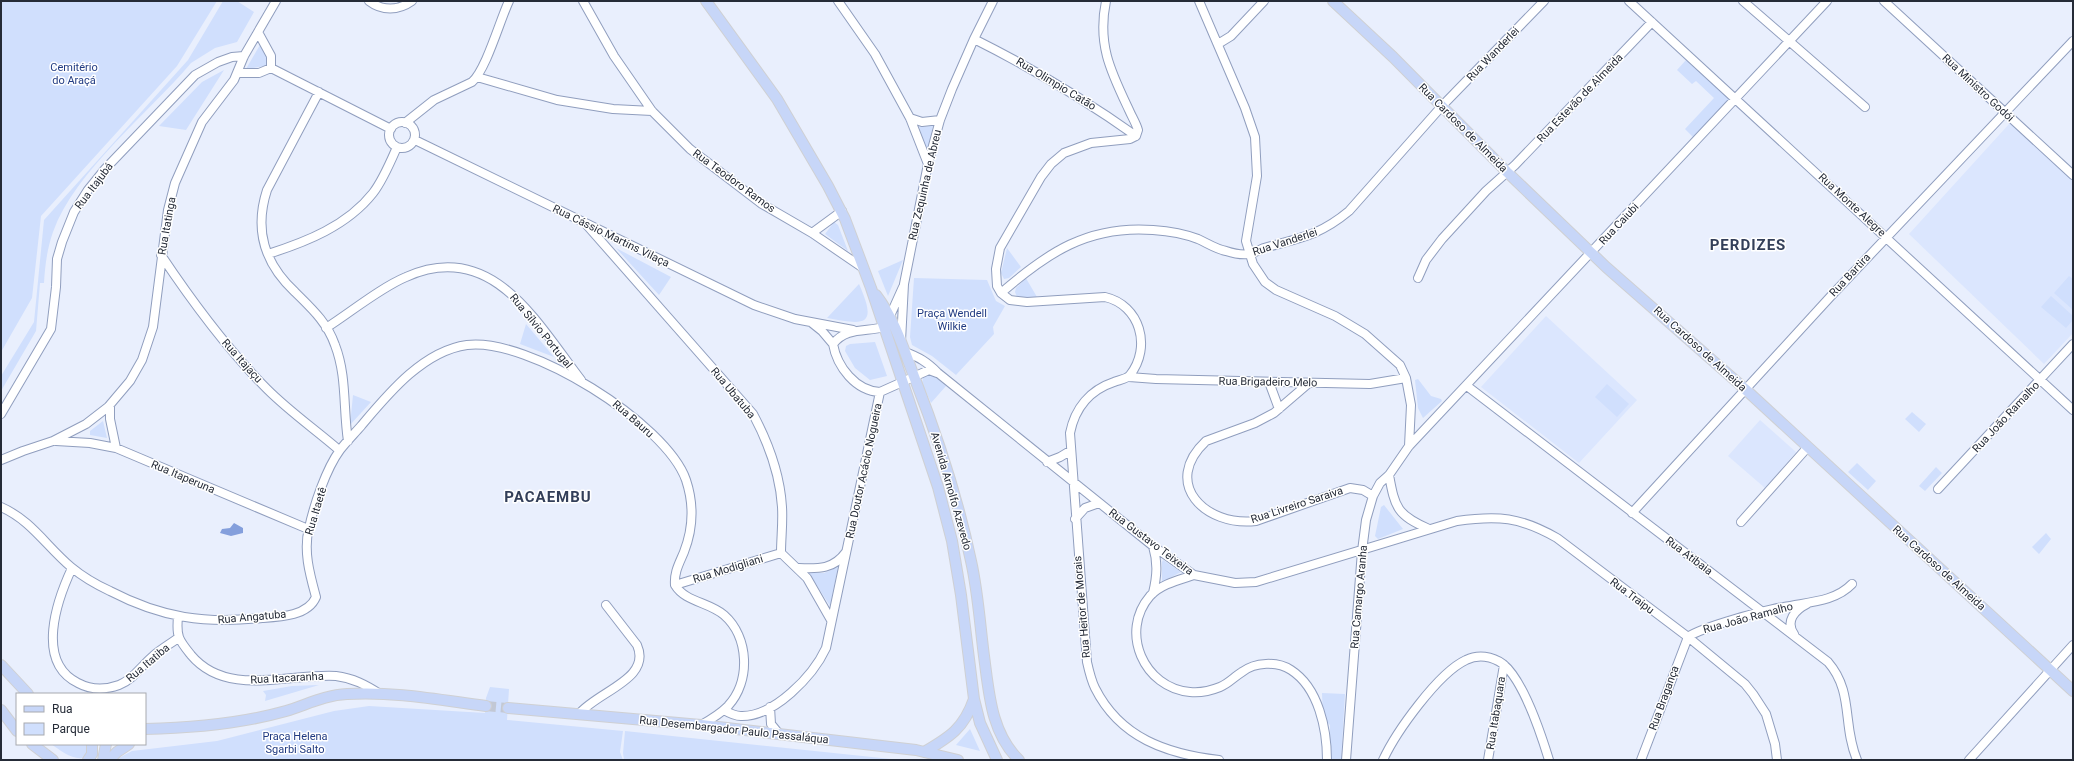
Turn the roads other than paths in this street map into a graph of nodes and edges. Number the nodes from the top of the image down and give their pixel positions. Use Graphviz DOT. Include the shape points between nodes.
graph roads {
  1 [pos="276,1"];
  2 [pos="369,1"];
  3 [pos="412,1"];
  4 [pos="509,1"];
  5 [pos="583,1"];
  6 [pos="706,1"];
  7 [pos="838,1"];
  8 [pos="993,1"];
  9 [pos="1106,1"];
  10 [pos="1199,1"];
  11 [pos="1264,1"];
  12 [pos="1333,1"];
  13 [pos="1544,1"];
  14 [pos="1629,1"];
  15 [pos="1743,1"];
  16 [pos="1827,1"];
  17 [pos="1884,1"];
  18 [pos="1652,22"];
  19 [pos="259,34"];
  20 [pos="974,39"];
  21 [pos="2073,40"];
  22 [pos="1790,42"];
  23 [pos="1218,44"];
  24 [pos="244,56"];
  25 [pos="272,68"];
  26 [pos="238,73"];
  27 [pos="477,77"];
  28 [pos="319,92"];
  29 [pos="1737,99"];
  30 [pos="1442,106"];
  31 [pos="1865,107"];
  32 [pos="652,111"];
  33 [pos="2003,112"];
  34 [pos="910,118"];
  35 [pos="940,120"];
  36 [pos="406,123"];
  37 [pos="391,129"];
  38 [pos="1136,136"];
  39 [pos="415,140"];
  40 [pos="397,147"];
  41 [pos="928,164"];
  42 [pos="1507,172"];
  43 [pos="2073,175"];
  44 [pos="842,211"];
  45 [pos="585,223"];
  46 [pos="812,233"];
  47 [pos="1886,237"];
  48 [pos="1592,253"];
  49 [pos="268,254"];
  50 [pos="1250,254"];
  51 [pos="161,255"];
  52 [pos="863,268"];
  53 [pos="1418,278"];
  54 [pos="904,284"];
  55 [pos="871,288"];
  56 [pos="1001,293"];
  57 [pos="890,317"];
  58 [pos="812,322"];
  59 [pos="884,327"];
  60 [pos="326,328"];
  61 [pos="853,330"];
  62 [pos="900,341"];
  63 [pos="833,344"];
  64 [pos="2073,344"];
  65 [pos="905,352"];
  66 [pos="938,373"];
  67 [pos="914,376"];
  68 [pos="1129,377"];
  69 [pos="1406,378"];
  70 [pos="2040,379"];
  71 [pos="582,381"];
  72 [pos="902,381"];
  73 [pos="1269,382"];
  74 [pos="1309,383"];
  75 [pos="1466,386"];
  76 [pos="1745,389"];
  77 [pos="880,392"];
  78 [pos="110,404"];
  79 [pos="1279,409"];
  80 [pos="2073,410"];
  81 [pos="1,414"];
  82 [pos="53,441"];
  83 [pos="348,441"];
  84 [pos="1409,446"];
  85 [pos="116,448"];
  86 [pos="1807,448"];
  87 [pos="339,450"];
  88 [pos="1070,451"];
  89 [pos="1,460"];
  90 [pos="1047,462"];
  91 [pos="1389,474"];
  92 [pos="1072,481"];
  93 [pos="1938,489"];
  94 [pos="1373,496"];
  95 [pos="1099,503"];
  96 [pos="1,507"];
  97 [pos="1632,513"];
  98 [pos="1075,519"];
  99 [pos="1741,522"];
  100 [pos="308,529"];
  101 [pos="1429,529"];
  102 [pos="1153,546"];
  103 [pos="847,550"];
  104 [pos="1362,551"];
  105 [pos="781,553"];
  106 [pos="72,568"];
  107 [pos="799,568"];
  108 [pos="1194,575"];
  109 [pos="1852,584"];
  110 [pos="675,585"];
  111 [pos="1154,593"];
  112 [pos="316,597"];
  113 [pos="1811,602"];
  114 [pos="606,605"];
  115 [pos="1765,612"];
  116 [pos="178,617"];
  117 [pos="831,620"];
  118 [pos="1688,637"];
  119 [pos="178,638"];
  120 [pos="1797,638"];
  121 [pos="2073,644"];
  122 [pos="1,665"];
  123 [pos="1504,665"];
  124 [pos="2050,670"];
  125 [pos="2073,691"];
  126 [pos="27,693"];
  127 [pos="381,694"];
  128 [pos="974,699"];
  129 [pos="486,706"];
  130 [pos="770,707"];
  131 [pos="508,708"];
  132 [pos="1,710"];
  133 [pos="724,710"];
  134 [pos="579,714"];
  135 [pos="701,725"];
  136 [pos="714,727"];
  137 [pos="176,728"];
  138 [pos="146,729"];
  139 [pos="16,730"];
  140 [pos="780,735"];
  141 [pos="146,736"];
  142 [pos="33,745"];
  143 [pos="92,745"];
  144 [pos="106,745"];
  145 [pos="128,745"];
  146 [pos="924,752"];
  147 [pos="42,753"];
  148 [pos="53,760"];
  149 [pos="62,760"];
  150 [pos="88,760"];
  151 [pos="103,760"];
  152 [pos="109,760"];
  153 [pos="958,760"];
  154 [pos="997,760"];
  155 [pos="1019,760"];
  156 [pos="1219,760"];
  157 [pos="1328,760"];
  158 [pos="1346,760"];
  159 [pos="1382,760"];
  160 [pos="1488,760"];
  161 [pos="1549,760"];
  162 [pos="1641,760"];
  163 [pos="1777,760"];
  164 [pos="1857,760"];
  165 [pos="1969,760"];
  1 -- 19 [label="street, Rua Itatinga"];
  2 -- 3 [label="street" via="386,9 397,8"];
  4 -- 27 [label="street"];
  5 -- 32 [label="street, Rua Teodoro Ramos" via="614,56"];
  6 -- 44 [label="main road" via="777,99"];
  7 -- 34 [label="street" via="875,54"];
  8 -- 20 [label="street, Rua Zequinha de Abreu"];
  9 -- 38 [label="street" via="1102,19 1104,50 1109,67 1136,122"];
  10 -- 23 [label="street"];
  11 -- 23 [label="street" via="1231,36"];
  12 -- 30 [label="main road, Rua Cardoso de Almeida"];
  13 -- 30 [label="street, Rua Wanderlei"];
  14 -- 18 [label="street, Rua Monte Alegre"];
  15 -- 22 [label="street"];
  16 -- 22 [label="street, Rua Caiubi"];
  17 -- 33 [label="street, Rua Ministro Godói"];
  18 -- 29 [label="street, Rua Monte Alegre"];
  18 -- 42 [label="street, Rua Estevão de Almeida"];
  19 -- 24 [label="street, Rua Itatinga"];
  19 -- 25 [label="street" via="271,56"];
  20 -- 35 [label="street, Rua Zequinha de Abreu"];
  20 -- 38 [label="street, Rua Olimpio Catão" via="1043,75"];
  21 -- 33 [label="street, Rua Bartira"];
  22 -- 29 [label="street, Rua Caiubi"];
  22 -- 31 [label="street"];
  23 -- 50 [label="street" via="1246,108 1255,137 1257,176 1246,232"];
  24 -- 26 [label="street, Rua Itatinga"];
  24 -- 81 [label="street, Rua Itajubá" via="218,62 195,75 88,190 74,212 57,259 51,329"];
  25 -- 26 [label="street" via="259,73"];
  25 -- 28 [label="street"];
  26 -- 51 [label="street, Rua Itatinga" via="202,122 175,183"];
  27 -- 32 [label="street" via="557,100 613,109"];
  27 -- 36 [label="street" via="434,100"];
  28 -- 37 [label="street"];
  28 -- 49 [label="street" via="265,196 261,231"];
  29 -- 47 [label="street, Rua Monte Alegre"];
  29 -- 48 [label="street, Rua Caiubi"];
  30 -- 42 [label="main road, Rua Cardoso de Almeida"];
  30 -- 50 [label="street, Rua Vanderlei" via="1349,211 1334,223 1302,239 1263,248"];
  32 -- 46 [label="street, Rua Teodoro Ramos" via="708,165 762,204"];
  33 -- 43 [label="street, Rua Ministro Godói"];
  33 -- 47 [label="street, Rua Bartira"];
  34 -- 35 [label="street" via="922,122"];
  34 -- 41 [label="street"];
  35 -- 41 [label="street, Rua Zequinha de Abreu"];
  36 -- 37 [label="street" via="400,123"];
  36 -- 39 [label="street" via="413,128"];
  37 -- 40 [label="street" via="390,140"];
  38 -- 56 [label="street" via="1124,141 1091,143 1064,153 1051,164 1031,192 1000,248 996,279"];
  39 -- 40 [label="street" via="406,148"];
  39 -- 45 [label="street, Rua Cássio Martins Vilaça"];
  40 -- 49 [label="street" via="373,193 347,218 312,238"];
  41 -- 54 [label="street, Rua Zequinha de Abreu"];
  42 -- 48 [label="main road, Rua Cardoso de Almeida"];
  42 -- 53 [label="street, Rua Estevão de Almeida" via="1442,239 1426,260"];
  44 -- 46 [label="street"];
  44 -- 52 [label="main road"];
  45 -- 58 [label="street, Rua Cássio Martins Vilaça" via="754,305 774,313"];
  45 -- 105 [label="street, Rua Ubatuba" via="753,414 769,444 778,481 782,510"];
  46 -- 52 [label="street, Rua Teodoro Ramos"];
  47 -- 70 [label="street, Rua Monte Alegre"];
  47 -- 76 [label="street, Rua Bartira"];
  48 -- 75 [label="street, Rua Caiubi"];
  48 -- 76 [label="main road, Rua Cardoso de Almeida"];
  49 -- 60 [label="street" via="280,277 312,308"];
  50 -- 56 [label="street, Rua Vanderlei" via="1225,251 1196,239 1166,232 1119,231 1089,238 1060,249 1028,270"];
  50 -- 69 [label="street" via="1253,264 1265,282 1276,290 1335,316 1365,334 1400,365"];
  51 -- 78 [label="street, Rua Itatinga" via="153,326 148,343 142,360 130,380"];
  51 -- 87 [label="street, Rua Itajaçu" via="212,326 268,390"];
  52 -- 55 [label="main road"];
  54 -- 57 [label="street, Rua Zequinha de Abreu"];
  54 -- 62 [label="street, Rua Zequinha de Abreu"];
  55 -- 57 [label="main road, Avenida Arnolfo Azevedo"];
  55 -- 59 [label="main road, Avenida Arnolfo Azevedo"];
  56 -- 68 [label="street" via="1010,300 1020,303 1096,296 1114,299 1126,306 1137,322 1142,338 1134,369"];
  57 -- 59 [label="street, Rua Zequinha de Abreu"];
  57 -- 62 [label="main road, Avenida Arnolfo Azevedo"];
  58 -- 61 [label="street, Rua Cássio Martins Vilaça"];
  58 -- 63 [label="street"];
  59 -- 61 [label="street"];
  59 -- 72 [label="main road, Avenida Arnolfo Azevedo"];
  60 -- 71 [label="street, Rua Sílvio Portugal" via="407,276 433,268 471,270 494,280 516,298"];
  60 -- 83 [label="street" via="335,343 344,379 344,411"];
  61 -- 63 [label="street"];
  62 -- 65 [label="main road, Avenida Arnolfo Azevedo"];
  63 -- 77 [label="street" via="836,358 853,381 864,389"];
  64 -- 70 [label="street, Rua João Ramalho"];
  65 -- 66 [label="street, Rua Gustavo Teixeira" via="921,358"];
  65 -- 67 [label="main road, Avenida Arnolfo Azevedo"];
  66 -- 67 [label="street" via="929,370"];
  66 -- 90 [label="street, Rua Gustavo Teixeira"];
  67 -- 72 [label="street"];
  67 -- 155 [label="main road, Avenida Arnolfo Azevedo" via="958,505 971,562 993,716 1006,745"];
  68 -- 73 [label="street, Rua Brigadeiro Melo"];
  68 -- 88 [label="street, Rua Heitor de Morais" via="1099,388 1079,408 1072,423"];
  69 -- 74 [label="street, Rua Brigadeiro Melo" via="1370,384"];
  69 -- 84 [label="street" via="1411,405"];
  70 -- 80 [label="street, Rua Monte Alegre"];
  70 -- 93 [label="street, Rua João Ramalho"];
  71 -- 83 [label="street, Rua Bauru" via="541,362 495,347 480,344 453,348 430,360 404,380"];
  71 -- 110 [label="street, Rua Bauru" via="607,397 640,424 677,463 685,478 690,495 691,524 688,541 675,572"];
  72 -- 77 [label="street"];
  72 -- 128 [label="main road, Avenida Arnolfo Azevedo" via="938,487 952,541"];
  73 -- 74 [label="street, Rua Brigadeiro Melo"];
  73 -- 79 [label="street"];
  74 -- 79 [label="street, Rua Livreiro Saraiva"];
  75 -- 84 [label="street, Rua Caiubi"];
  75 -- 97 [label="street, Rua Atibaia"];
  76 -- 86 [label="main road, Rua Cardoso de Almeida"];
  76 -- 97 [label="street, Rua Bartira"];
  77 -- 103 [label="street, Rua Doutor Acácio Nogueira"];
  78 -- 82 [label="street, Rua Itatinga" via="86,424"];
  78 -- 85 [label="street" via="110,419"];
  79 -- 94 [label="street, Rua Livreiro Saraiva" via="1255,423 1206,441 1196,451 1189,466 1188,481 1191,494 1200,506 1228,521 1244,522 1256,521 1350,488 1363,490"];
  82 -- 85 [label="street, Rua Itaperuna" via="90,443"];
  82 -- 89 [label="street, Rua Itatinga"];
  83 -- 87 [label="street, Rua Bauru"];
  84 -- 91 [label="street, Rua Camargo Aranha"];
  85 -- 100 [label="street, Rua Itaperuna"];
  86 -- 99 [label="street"];
  86 -- 124 [label="main road, Rua Cardoso de Almeida"];
  87 -- 100 [label="street, Rua Itaetê"];
  88 -- 90 [label="street"];
  88 -- 92 [label="street, Rua Heitor de Morais"];
  90 -- 92 [label="street, Rua Gustavo Teixeira"];
  91 -- 94 [label="street, Rua Camargo Aranha"];
  91 -- 101 [label="street" via="1396,506 1403,515"];
  92 -- 95 [label="street, Rua Gustavo Teixeira"];
  92 -- 98 [label="street, Rua Heitor de Morais"];
  94 -- 104 [label="street, Rua Camargo Aranha" via="1366,520"];
  95 -- 98 [label="street" via="1085,508"];
  95 -- 102 [label="street, Rua Gustavo Teixeira"];
  96 -- 106 [label="street, Rua Angatuba" via="22,517"];
  97 -- 115 [label="street, Rua Atibaia"];
  98 -- 156 [label="street, Rua Heitor de Morais" via="1085,652 1095,687 1105,705 1121,722 1145,740 1170,751"];
  100 -- 112 [label="street, Rua Itaetê" via="307,558"];
  101 -- 104 [label="street, Rua Traipu"];
  101 -- 118 [label="street, Rua Traipu" via="1476,518 1526,522 1556,538"];
  102 -- 108 [label="street, Rua Gustavo Teixeira"];
  102 -- 111 [label="street" via="1157,575"];
  103 -- 107 [label="street, Rua Doutor Acácio Nogueira" via="835,563 825,568"];
  103 -- 117 [label="street, Rua Doutor Acácio Nogueira"];
  104 -- 108 [label="street, Rua Gustavo Teixeira" via="1256,582 1235,583"];
  104 -- 158 [label="street, Rua Camargo Aranha"];
  105 -- 107 [label="street"];
  105 -- 110 [label="street, Rua Modigliani"];
  106 -- 116 [label="street, Rua Angatuba" via="137,604"];
  106 -- 119 [label="street, Rua Itatiba" via="57,605 53,637 57,661 73,680 86,687 101,689 124,683 154,655"];
  107 -- 117 [label="street" via="815,590"];
  108 -- 111 [label="street" via="1160,588"];
  109 -- 113 [label="street, Rua João Ramalho" via="1838,596"];
  110 -- 133 [label="street" via="684,595 711,606 724,615 740,639 745,662 744,672 736,695"];
  111 -- 157 [label="street" via="1144,605 1138,620 1136,636 1140,654 1152,675 1175,689 1202,692 1220,687 1252,667 1272,664 1292,670 1304,681 1311,694 1325,733"];
  112 -- 116 [label="street, Rua Angatuba" via="307,609 267,618 216,621"];
  113 -- 115 [label="street, Rua João Ramalho"];
  113 -- 120 [label="street" via="1796,611 1791,618 1790,627"];
  114 -- 134 [label="street" via="635,642 640,652 640,662 631,677 590,703"];
  115 -- 118 [label="street, Rua João Ramalho" via="1711,627"];
  115 -- 120 [label="street, Rua Atibaia"];
  116 -- 119 [label="street"];
  117 -- 130 [label="street" via="826,648 815,668 805,680"];
  118 -- 162 [label="street, Rua Bragança"];
  118 -- 163 [label="street, Rua Traipu" via="1734,674 1754,694 1771,726"];
  119 -- 127 [label="street, Rua Itacaranha" via="196,661 232,679 257,681 301,676 337,676 362,682"];
  120 -- 164 [label="street, Rua Atibaia" via="1828,662 1841,679 1845,692 1849,738"];
  121 -- 124 [label="street"];
  122 -- 126 [label="main road"];
  123 -- 159 [label="street" via="1480,656 1465,660 1456,666 1415,709"];
  123 -- 160 [label="street, Rua Itabaquara"];
  123 -- 161 [label="street" via="1520,688"];
  124 -- 125 [label="main road, Rua Cardoso de Almeida"];
  124 -- 165 [label="street"];
  127 -- 129 [label="main road"];
  127 -- 137 [label="main road" via="346,694 258,717"];
  128 -- 146 [label="main road" via="970,712 955,733"];
  128 -- 154 [label="main road, Avenida Arnolfo Azevedo" via="980,723"];
  130 -- 133 [label="street" via="746,716 734,715"];
  130 -- 140 [label="street" via="770,719"];
  131 -- 134 [label="main road, Rua Desembargador Paulo Passaláqua"];
  132 -- 139 [label="main road"];
  133 -- 135 [label="street"];
  133 -- 136 [label="street"];
  134 -- 135 [label="main road, Rua Desembargador Paulo Passaláqua"];
  135 -- 136 [label="main road, Rua Desembargador Paulo Passaláqua"];
  136 -- 140 [label="main road, Rua Desembargador Paulo Passaláqua"];
  137 -- 138 [label="main road"];
  137 -- 141 [label="main road"];
  140 -- 146 [label="main road, Rua Desembargador Paulo Passaláqua"];
  142 -- 147 [label="main road"];
  143 -- 150 [label="main road" via="92,754"];
  144 -- 151 [label="main road"];
  145 -- 152 [label="main road"];
  146 -- 153 [label="main road, Rua Desembargador Paulo Passaláqua"];
  147 -- 148 [label="main road"];
  147 -- 149 [label="main road"];
}
